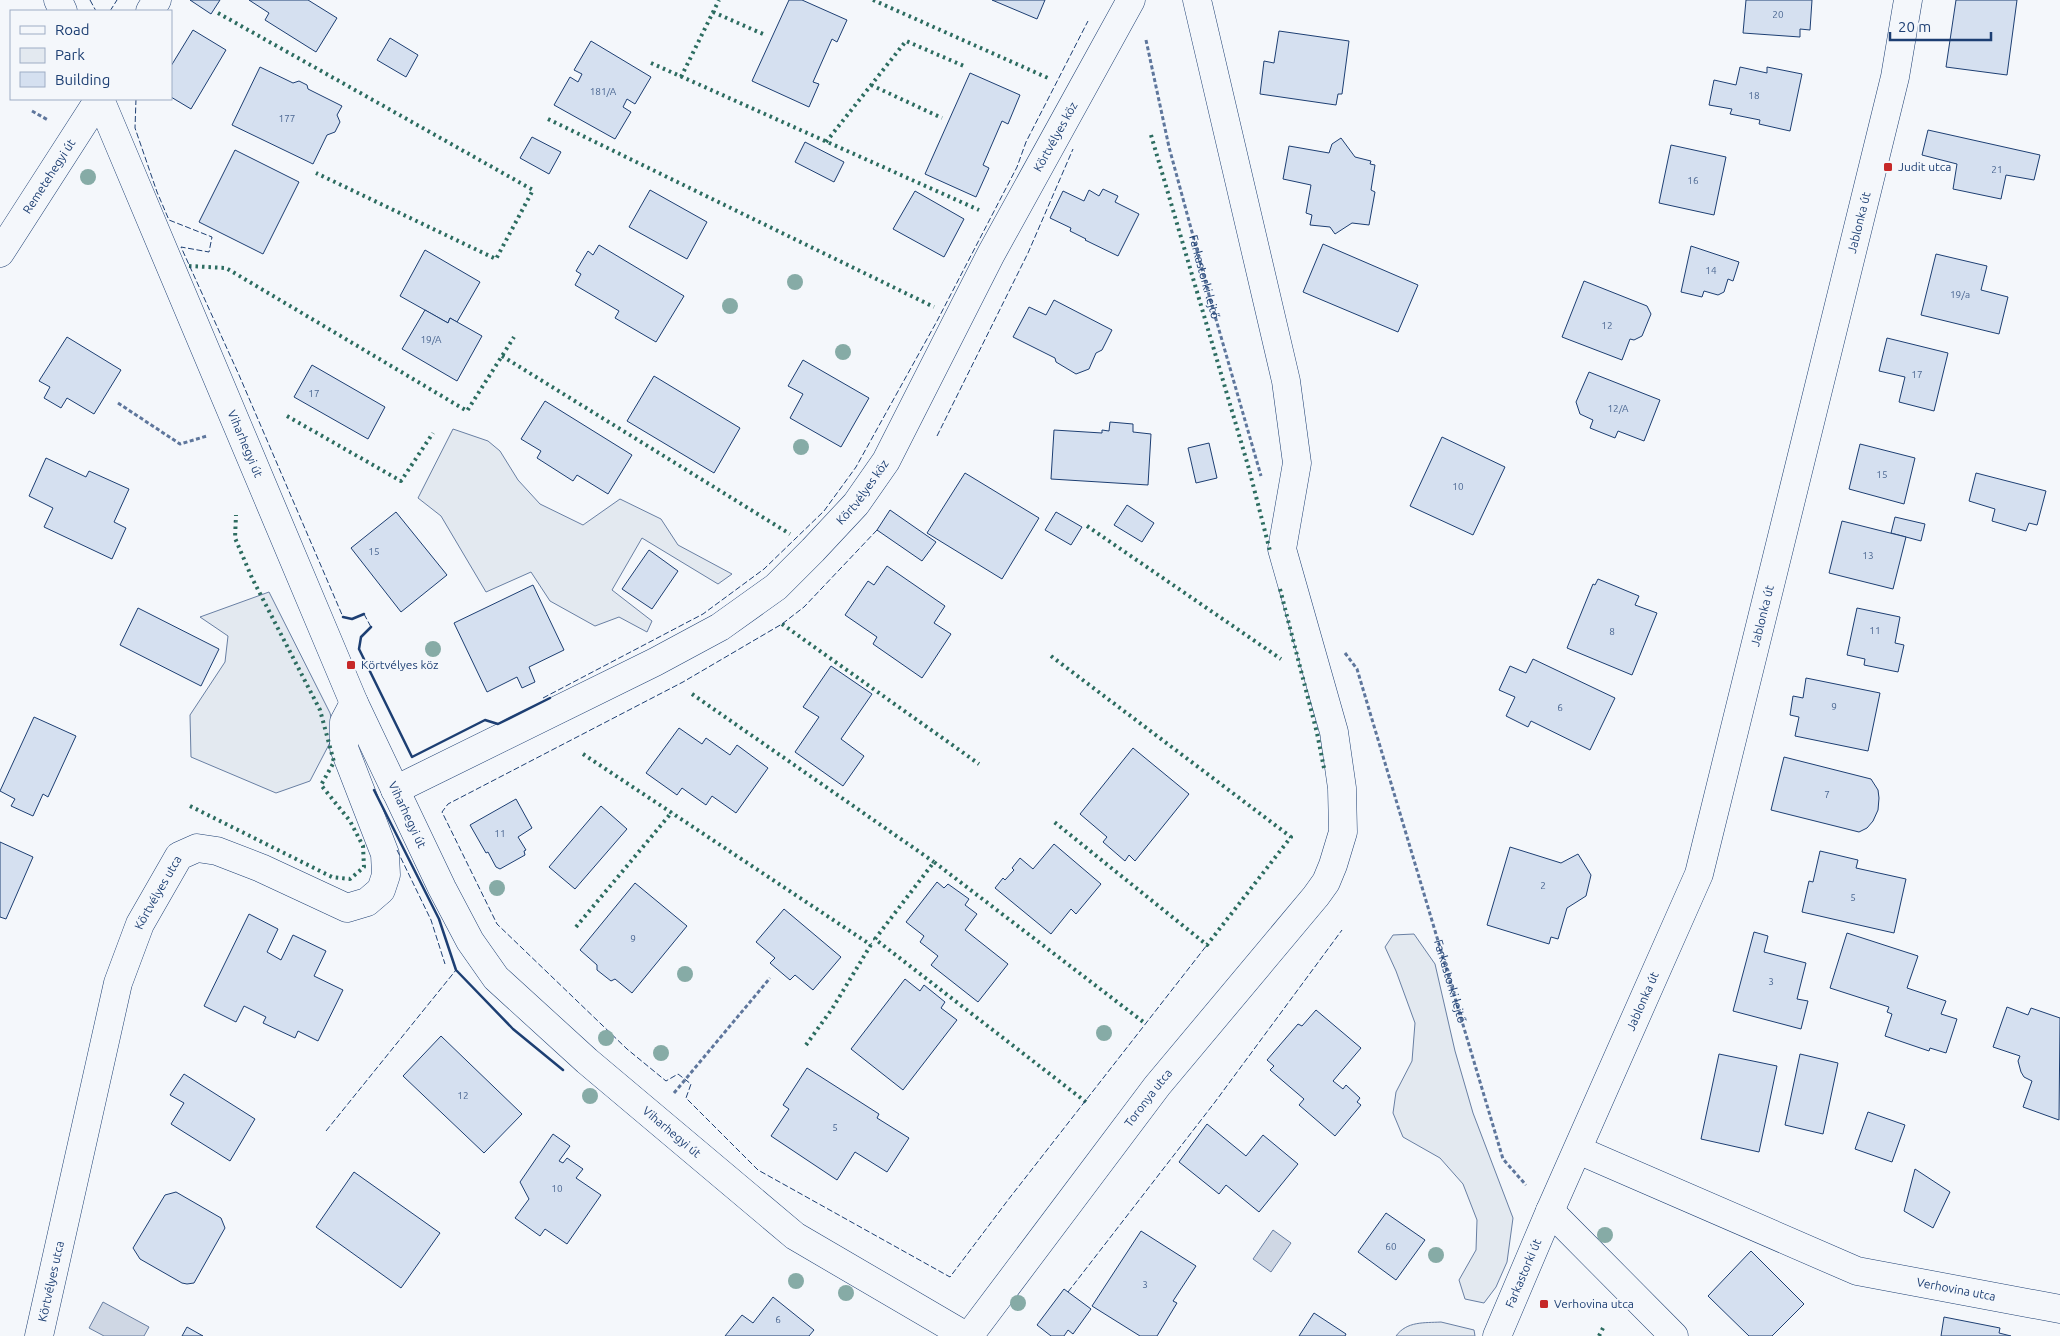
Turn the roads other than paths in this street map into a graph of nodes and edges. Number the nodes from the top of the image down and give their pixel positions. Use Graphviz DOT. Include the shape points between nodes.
graph roads {
  1 [pos="1131,0"];
  2 [pos="1197,0"];
  3 [pos="1908,0"];
  4 [pos="98,100"];
  5 [pos="99,100"];
  6 [pos="0,253"];
  7 [pos="354,703"];
  8 [pos="395,790"];
  9 [pos="1578,1150"];
  10 [pos="1550,1211"];
  11 [pos="2060,1309"];
  12 [pos="957,1334"];
  13 [pos="39,1336"];
  14 [pos="1497,1336"];
  15 [pos="1674,1336"];
  1 -- 8 [label="street, Körtvélyes köz" via="991,254 886,462 856,504 776,587 720,627"];
  2 -- 12 [label="street, Toronya utca" via="1286,381 1297,463 1282,549 1334,732 1342,788 1343,832 1333,866 1316,896 1157,1086"];
  3 -- 9 [label="street, Jablonka út" via="1895,77 1699,874"];
  4 -- 6 [label="street, Remetehegyi út"];
  5 -- 7 [label="street, Viharhegyi út"];
  7 -- 8 [label="street, Viharhegyi út"];
  7 -- 13 [label="street, Körtvélyes utca" via="344,722 344,748 385,854 386,875 381,890 366,902 347,908 217,851 197,848 179,856 140,924 118,983"];
  8 -- 12 [label="street, Viharhegyi út" via="470,941 496,978 587,1061 795,1236"];
  9 -- 10 [label="street, Jablonka út"];
  9 -- 11 [label="street, Verhovina utca" via="1857,1271"];
  10 -- 14 [label="street, Farkastorki út"];
  10 -- 15 [label="street"];
}
